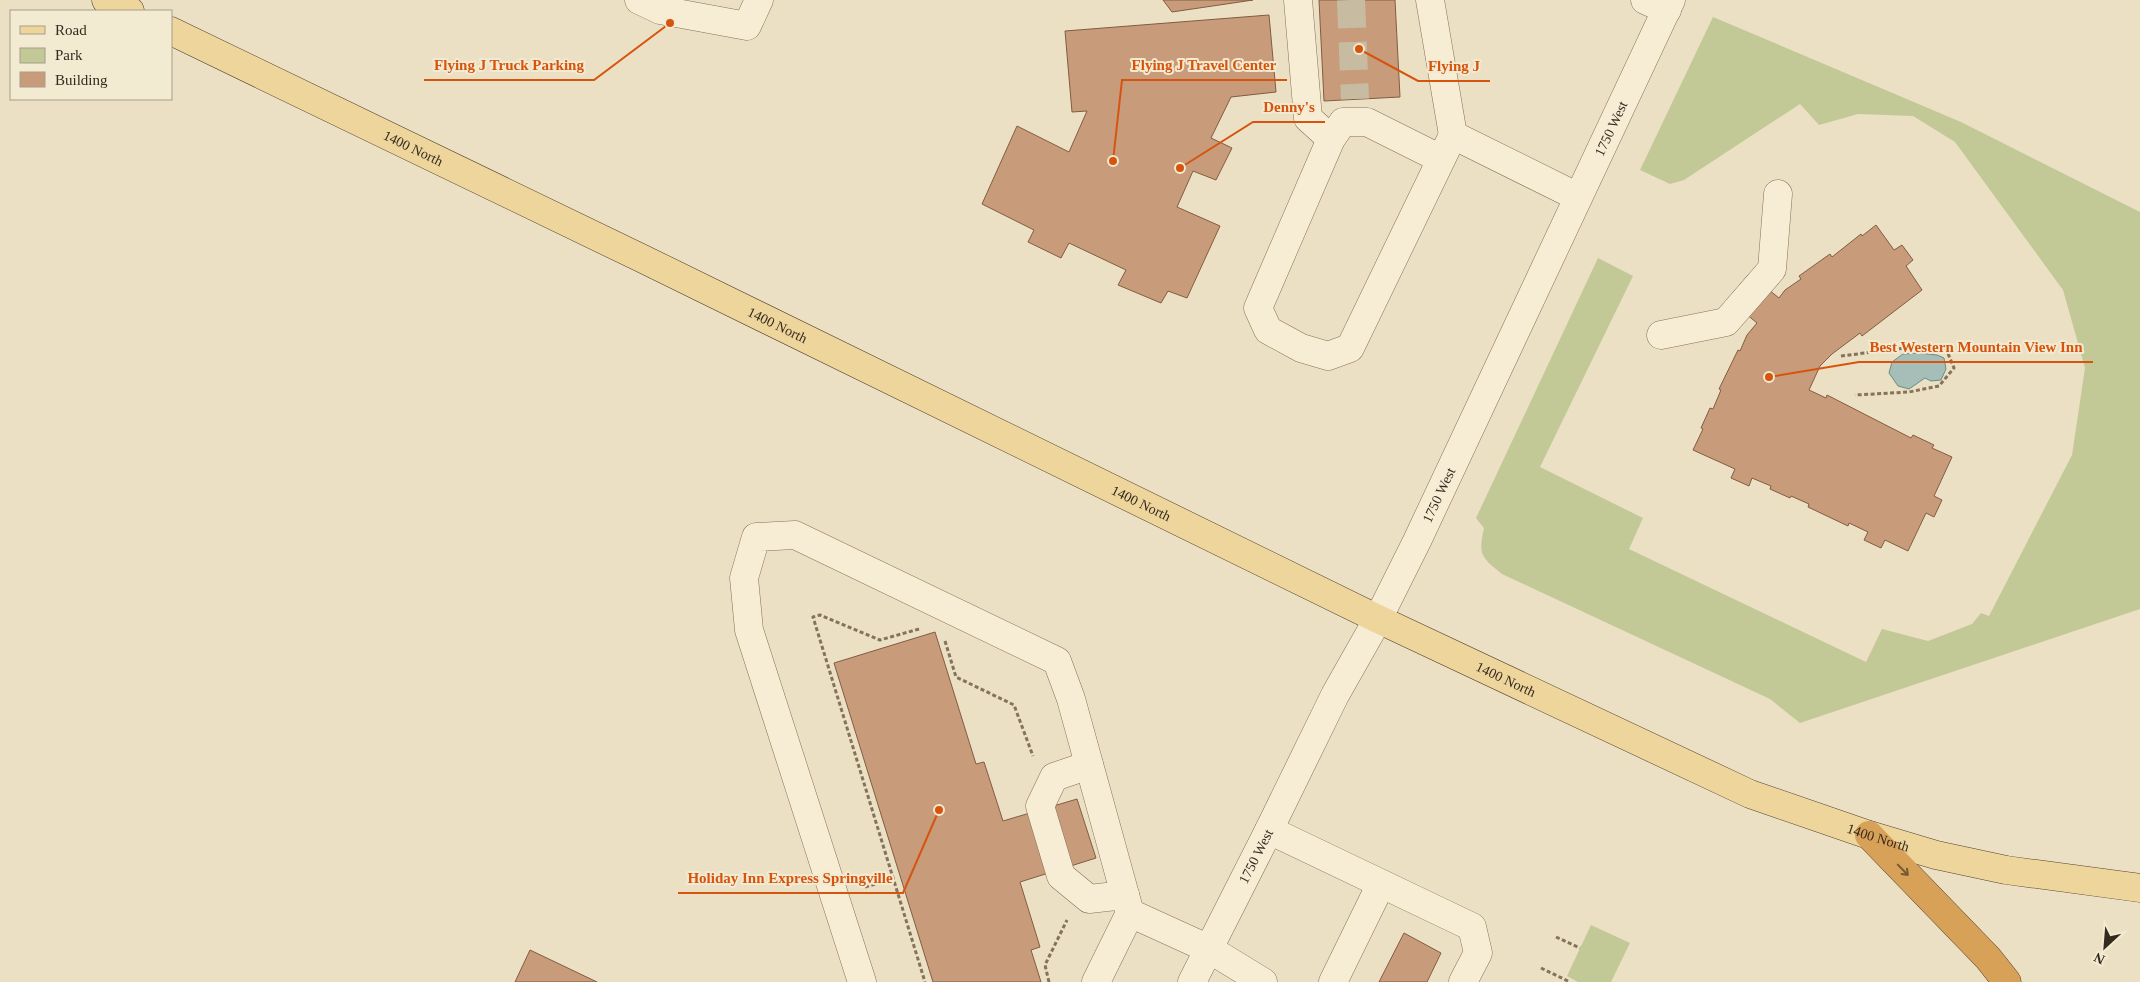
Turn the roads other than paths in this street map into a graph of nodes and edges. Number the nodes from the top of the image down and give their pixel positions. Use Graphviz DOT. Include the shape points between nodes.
graph roads {
  1 [pos="106,0"];
  2 [pos="640,0"];
  3 [pos="759,0"];
  4 [pos="1298,0"];
  5 [pos="1430,0"];
  6 [pos="1661,3"];
  7 [pos="128,10"];
  8 [pos="172,31"];
  9 [pos="1454,135"];
  10 [pos="1331,139"];
  11 [pos="1441,159"];
  12 [pos="1778,194"];
  13 [pos="1578,197"];
  14 [pos="1662,335"];
  15 [pos="1378,619"];
  16 [pos="1089,765"];
  17 [pos="1269,830"];
  18 [pos="1869,835"];
  19 [pos="1381,884"];
  20 [pos="2140,888"];
  21 [pos="1128,904"];
  22 [pos="1209,949"];
  23 [pos="862,982"];
  24 [pos="1096,982"];
  25 [pos="1192,982"];
  26 [pos="1263,982"];
  27 [pos="1333,982"];
  28 [pos="1463,982"];
  29 [pos="2007,982"];
  1 -- 7 [label="main road"];
  2 -- 3 [label="street" via="660,10 747,26"];
  4 -- 10 [label="street" via="1308,118"];
  5 -- 9 [label="street"];
  6 -- 13 [label="street, 1750 West"];
  8 -- 15 [label="main road, 1400 North"];
  9 -- 11 [label="street"];
  9 -- 13 [label="street"];
  10 -- 11 [label="street" via="1355,110 1367,122"];
  10 -- 11 [label="street" via="1258,308 1268,330 1301,348 1328,356 1350,348"];
  12 -- 14 [label="street" via="1772,269 1726,322"];
  13 -- 15 [label="street, 1750 West"];
  15 -- 17 [label="street, 1750 West" via="1335,695"];
  15 -- 18 [label="main road, 1400 North" via="1750,794"];
  16 -- 21 [label="street"];
  16 -- 21 [label="street" via="1054,777 1040,806 1061,876 1089,899"];
  16 -- 23 [label="street" via="1072,699 1057,661 795,535 756,537 744,578 750,630"];
  17 -- 19 [label="street"];
  17 -- 22 [label="street, 1750 West"];
  18 -- 20 [label="main road, 1400 North" via="1936,855 2006,870"];
  18 -- 29 [label="highway, one-way" via="1988,958"];
  19 -- 27 [label="street"];
  19 -- 28 [label="street" via="1472,927 1478,953"];
  21 -- 22 [label="street"];
  21 -- 24 [label="street"];
  22 -- 25 [label="street, 1750 West"];
  22 -- 26 [label="street"];
}
